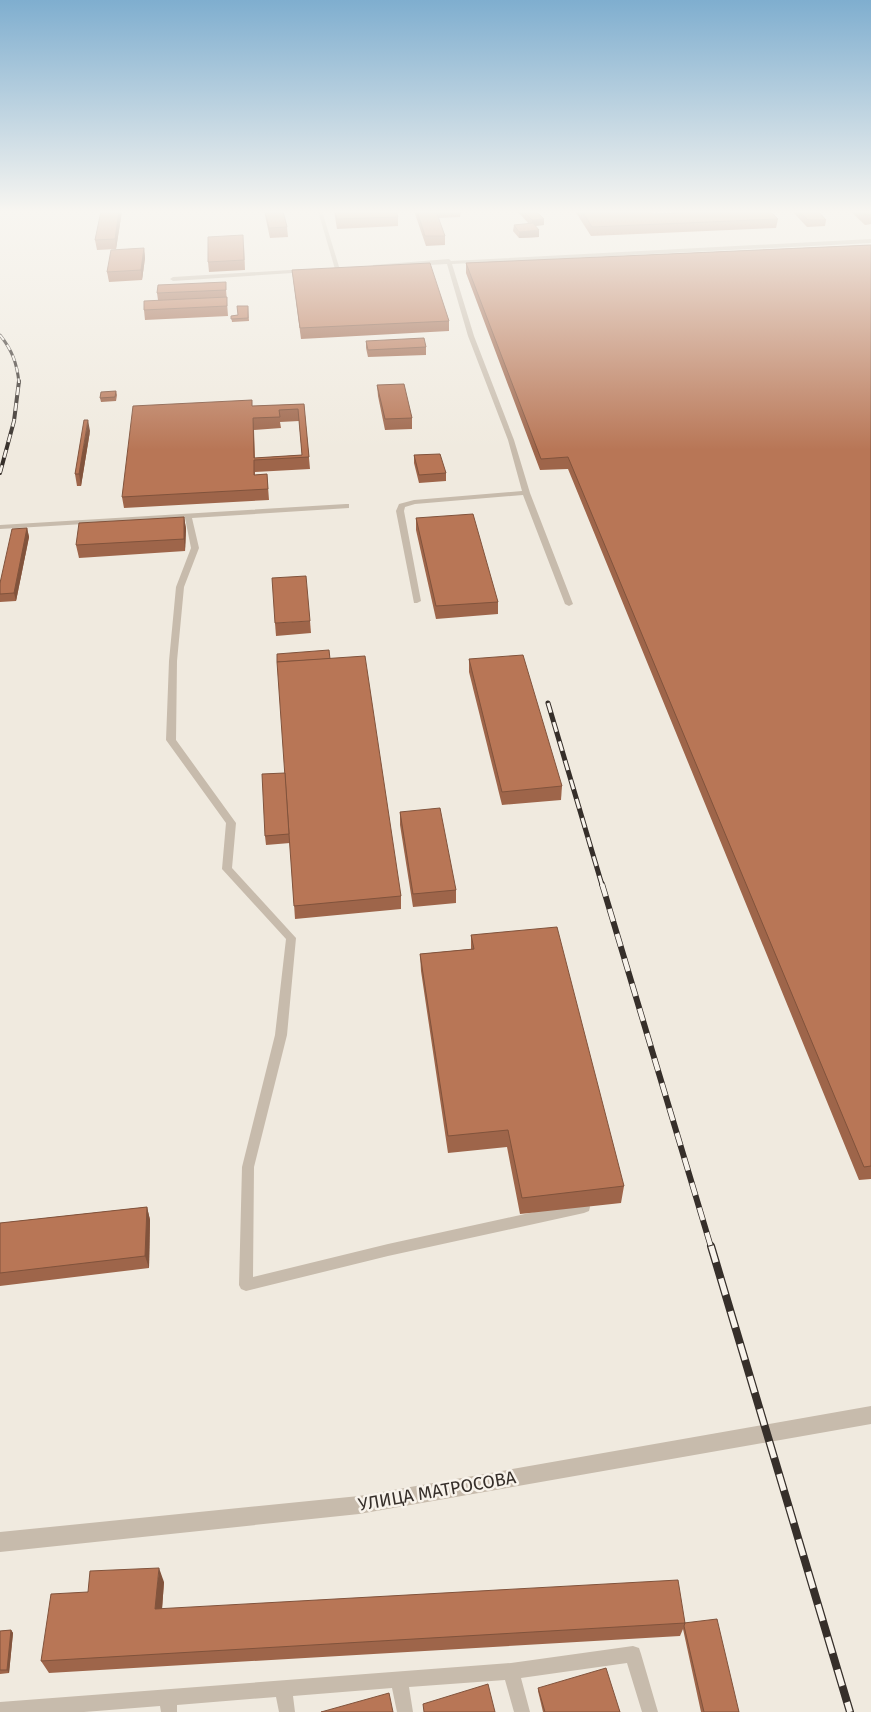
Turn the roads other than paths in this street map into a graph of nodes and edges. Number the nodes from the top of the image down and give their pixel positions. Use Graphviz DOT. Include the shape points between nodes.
graph roads {
  1 [pos="458,291"];
  2 [pos="526,492"];
  3 [pos="346,506"];
  4 [pos="188,516"];
  5 [pos="0,527"];
  6 [pos="417,601"];
  7 [pos="569,604"];
  8 [pos="584,1207"];
  9 [pos="871,1415"];
  10 [pos="0,1542"];
  11 [pos="511,1671"];
  12 [pos="399,1680"];
  13 [pos="283,1689"];
  14 [pos="168,1705"];
  15 [pos="59,1709"];
  16 [pos="0,1710"];
  17 [pos="286,1712"];
  18 [pos="405,1712"];
  19 [pos="522,1712"];
  20 [pos="650,1712"];
  1 -- 2 [label="lane"];
  2 -- 6 [label="lane" via="414,502 402,506 400,511"];
  2 -- 7 [label="lane"];
  3 -- 4 [label="lane"];
  4 -- 5 [label="lane"];
  4 -- 8 [label="lane" via="195,548 180,587 173,661 171,740 231,823 227,868 291,938 280,1035 248,1167 246,1285"];
  9 -- 10 [label="street, УЛИЦА МАТРОСОВА" via="359,1505"];
  11 -- 12 [label="lane"];
  11 -- 19 [label="lane"];
  11 -- 20 [label="lane" via="633,1654"];
  12 -- 13 [label="lane"];
  12 -- 18 [label="lane"];
  13 -- 14 [label="lane"];
  13 -- 17 [label="lane"];
  14 -- 15 [label="lane"];
  15 -- 16 [label="lane"];
}
